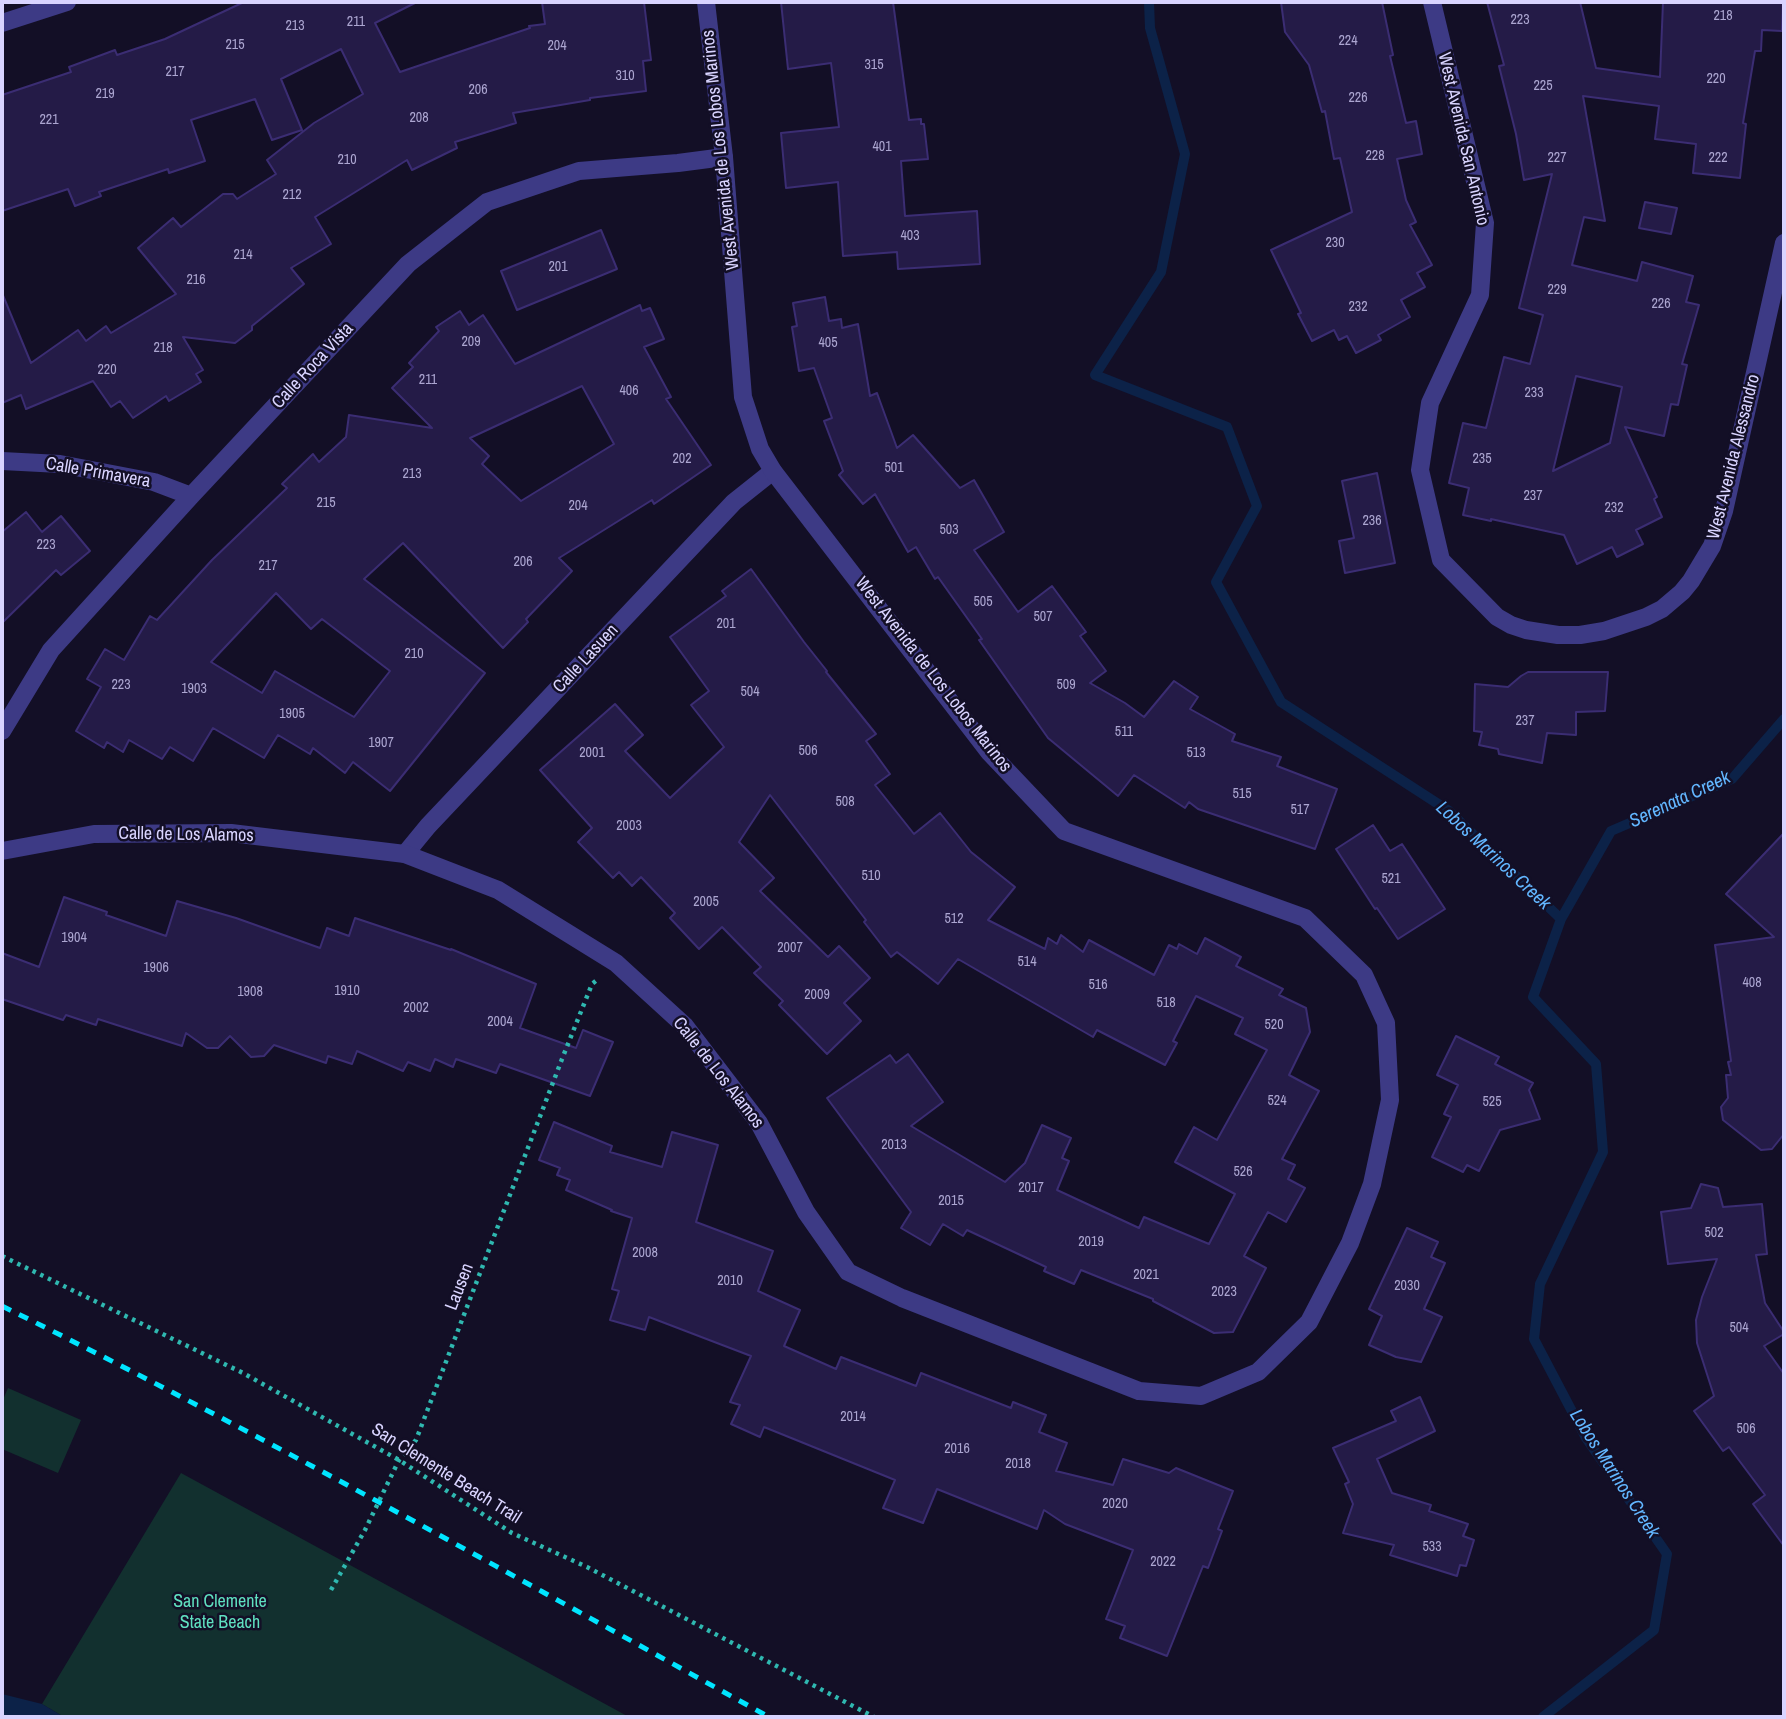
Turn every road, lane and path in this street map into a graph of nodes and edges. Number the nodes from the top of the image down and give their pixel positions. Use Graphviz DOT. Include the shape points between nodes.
graph roads {
  1 [pos="67,2"];
  2 [pos="706,2"];
  3 [pos="1432,2"];
  4 [pos="2,23"];
  5 [pos="724,157"];
  6 [pos="1784,243"];
  7 [pos="2,461"];
  8 [pos="774,471"];
  9 [pos="191,496"];
  10 [pos="1497,617"];
  11 [pos="2,732"];
  12 [pos="2,851"];
  13 [pos="405,854"];
  14 [pos="593,984"];
  15 [pos="1350,1243"];
  16 [pos="2,1256"];
  17 [pos="399,1460"];
  18 [pos="331,1590"];
  19 [pos="874,1717"];
  1 -- 4 [label="street"];
  2 -- 5 [label="street, West Avenida de Los Lobos Marinos"];
  3 -- 10 [label="street, West Avenida San Antonio" via="1485,223 1480,295 1430,403 1420,470 1441,560"];
  5 -- 8 [label="street, West Avenida de Los Lobos Marinos" via="743,397 760,449"];
  5 -- 9 [label="street, Calle Roca Vista" via="579,170 487,202 408,264"];
  6 -- 10 [label="street, West Avenida Alessandro" via="1724,511 1712,546 1691,581 1662,609 1604,631 1558,635 1526,630"];
  7 -- 9 [label="street, Calle Primavera" via="60,464 154,482"];
  8 -- 13 [label="street, Calle Lasuen" via="734,502"];
  8 -- 15 [label="street, West Avenida de Los Lobos Marinos" via="989,752 1064,831 1305,918 1364,975 1386,1023 1390,1100 1372,1184"];
  9 -- 11 [label="street, Calle Roca Vista" via="51,650"];
  12 -- 13 [label="street, Calle de Los Alamos" via="94,834 231,833"];
  13 -- 15 [label="street, Calle de Los Alamos" via="498,890 616,963 685,1026 759,1123 806,1212 848,1272 902,1298 1139,1391 1201,1396 1258,1372 1308,1322"];
  14 -- 17 [label="path, Lausen" via="416,1440"];
  16 -- 17 [label="path, San Clemente Beach Trail" via="243,1373"];
  17 -- 18 [label="path, Lausen"];
  17 -- 19 [label="path, San Clemente Beach Trail" via="512,1533 599,1573"];
}
